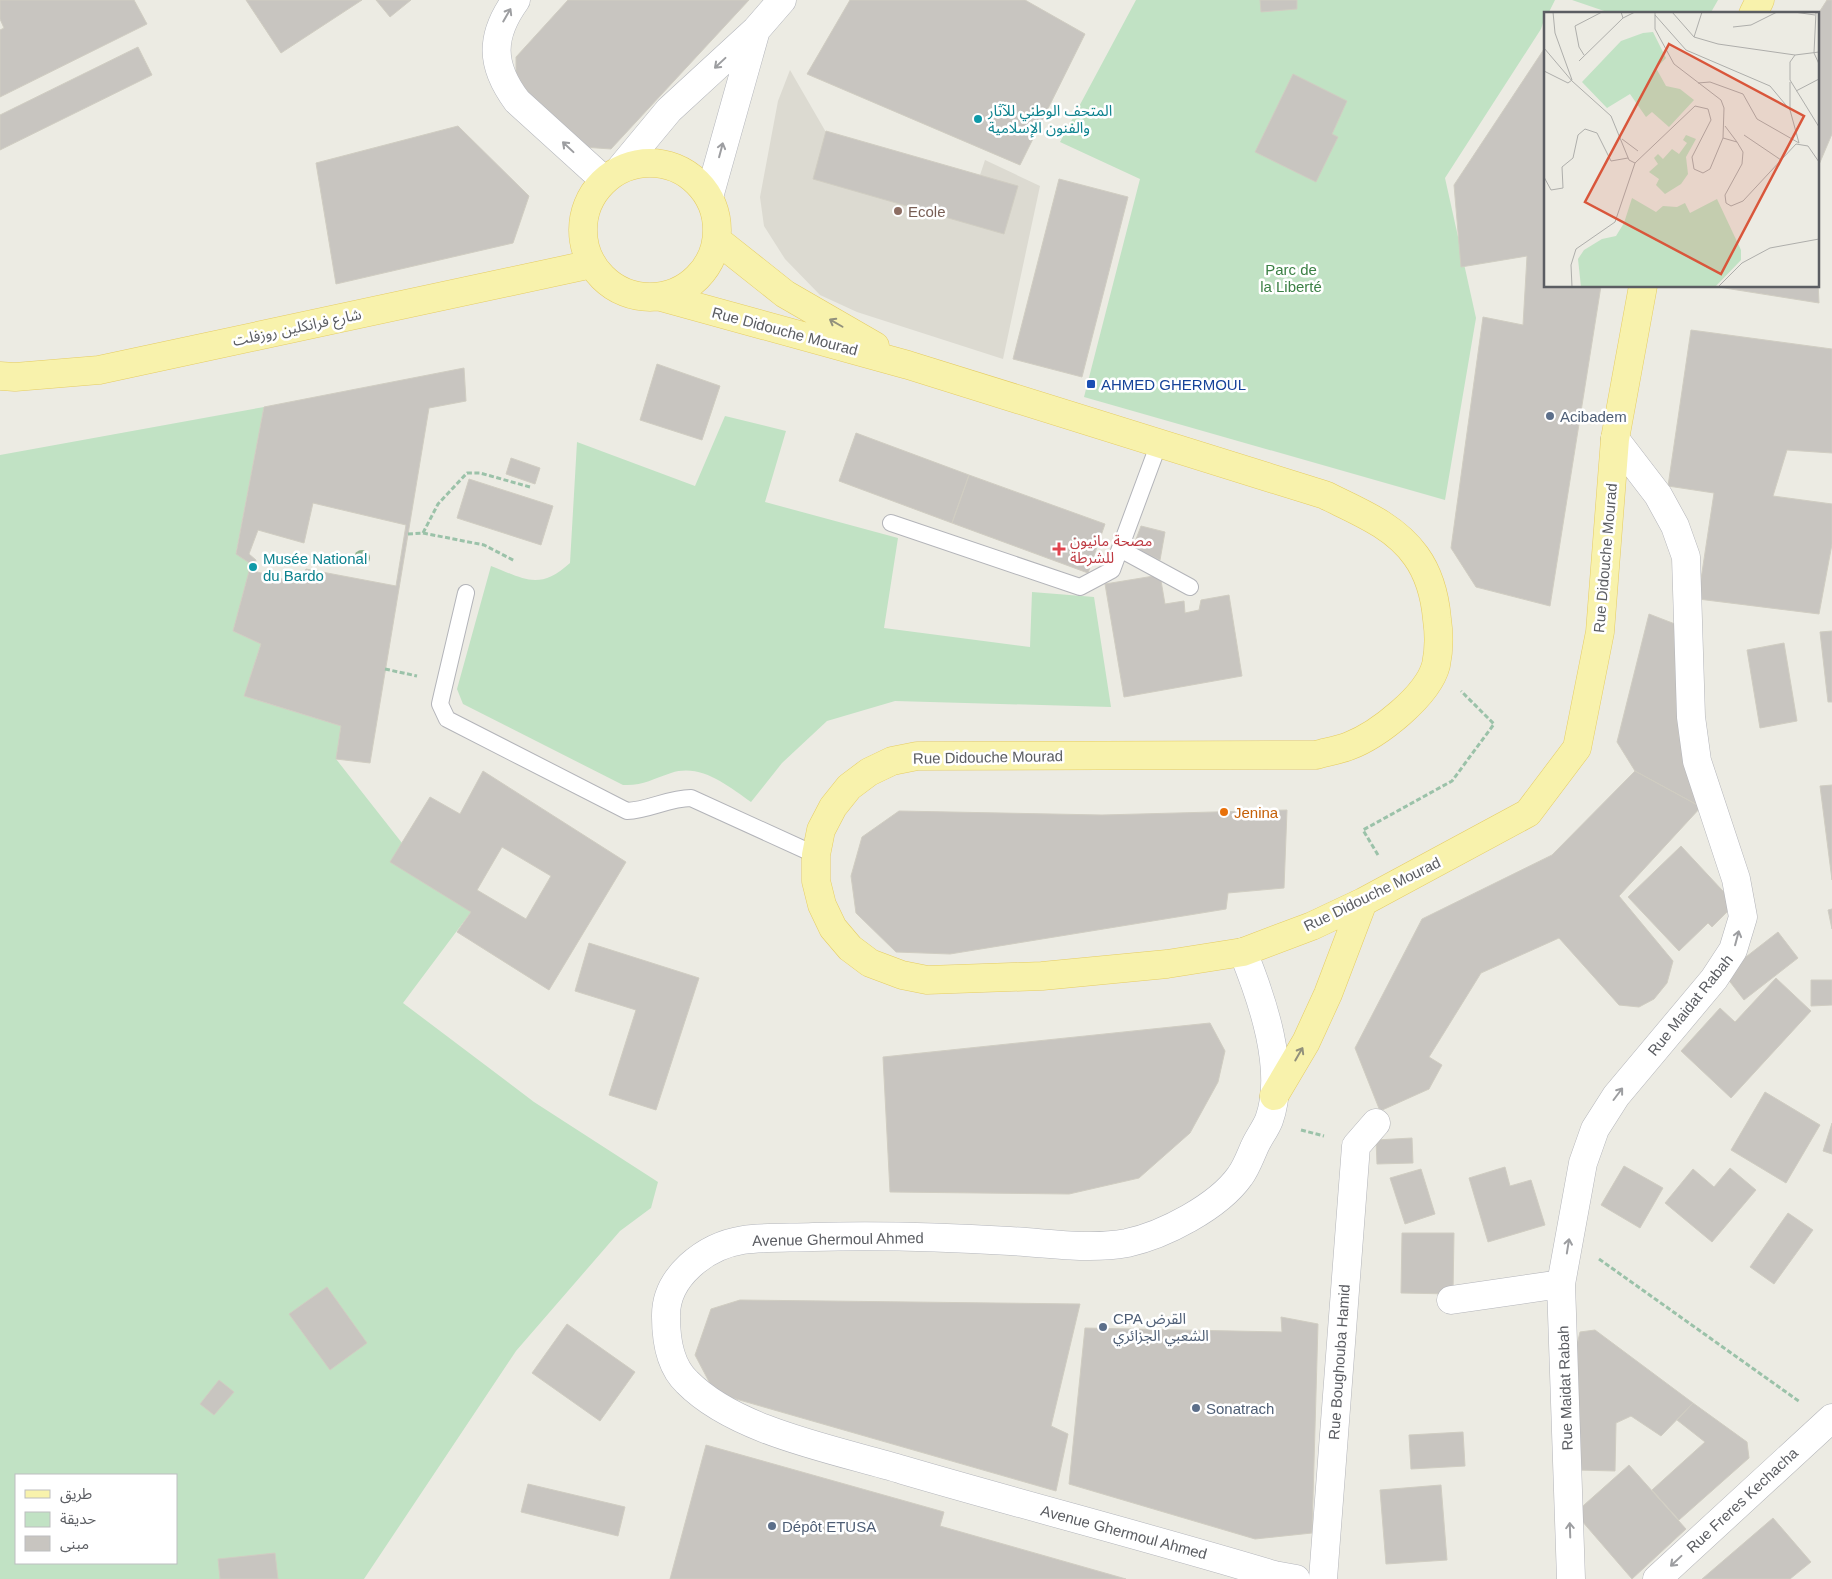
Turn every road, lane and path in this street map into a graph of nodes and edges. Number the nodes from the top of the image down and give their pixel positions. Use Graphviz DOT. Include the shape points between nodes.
graph roads {
  1 [pos="516,0"];
  2 [pos="782,0"];
  3 [pos="1760,0"];
  4 [pos="1754,12"];
  5 [pos="756,30"];
  6 [pos="612,175"];
  7 [pos="709,197"];
  8 [pos="717,240"];
  9 [pos="592,264"];
  10 [pos="1643,288"];
  11 [pos="661,297"];
  12 [pos="908,365"];
  13 [pos="0,376"];
  14 [pos="1615,439"];
  15 [pos="1159,443"];
  16 [pos="530,487"];
  17 [pos="891,523"];
  18 [pos="408,534"];
  19 [pos="423,534"];
  20 [pos="1120,549"];
  21 [pos="515,561"];
  22 [pos="1190,587"];
  23 [pos="466,593"];
  24 [pos="1436,665"];
  25 [pos="385,669"];
  26 [pos="445,682"];
  27 [pos="816,855"];
  28 [pos="1394,884"];
  29 [pos="1363,902"];
  30 [pos="1243,952"];
  31 [pos="1272,1108"];
  32 [pos="1376,1124"];
  33 [pos="1356,1146"];
  34 [pos="1569,1238"];
  35 [pos="1562,1284"];
  36 [pos="1451,1300"];
  37 [pos="1831,1418"];
  38 [pos="1281,1578"];
  39 [pos="1323,1579"];
  40 [pos="1571,1579"];
  41 [pos="1657,1579"];
  6 -- 1 [label="street, one-way" via="517,101 500,73 496,57 497,40 501,24"];
  2 -- 5 [label="street"];
  3 -- 4 [label="main road"];
  5 -- 6 [label="street, one-way" via="670,110"];
  7 -- 5 [label="street, one-way"];
  6 -- 7 [label="main road" via="640,163 667,165 680,169 697,181"];
  6 -- 9 [label="main road" via="592,194 585,211 584,238"];
  7 -- 8 [label="main road" via="716,218"];
  8 -- 11 [label="main road" via="711,261 698,277 681,290"];
  12 -- 8 [label="main road, Rue Didouche Mourad, one-way" via="785,294"];
  9 -- 11 [label="main road" via="604,280 622,291 641,297"];
  9 -- 13 [label="main road, شارع فرانكلين روزفلت" via="99,370"];
  10 -- 14 [label="main road, Rue Didouche Mourad"];
  11 -- 12 [label="main road, Rue Didouche Mourad"];
  12 -- 15 [label="main road, Rue Didouche Mourad"];
  14 -- 28 [label="main road, Rue Didouche Mourad" via="1600,632 1577,748 1528,813"];
  34 -- 14 [label="street, Rue Maidat Rabah, one-way" via="1583,1163 1595,1129 1616,1096 1714,979 1734,950 1743,916 1736,879 1697,761 1691,716 1686,557 1675,526 1658,495"];
  15 -- 20 [label="lane"];
  15 -- 24 [label="main road, Rue Didouche Mourad" via="1325,495 1378,522 1399,537 1416,556 1436,601"];
  16 -- 19 [label="path" via="480,473 467,473 438,504"];
  17 -- 20 [label="lane" via="1080,586 1112,570"];
  18 -- 19 [label="path"];
  19 -- 21 [label="path" via="484,545"];
  20 -- 22 [label="lane"];
  23 -- 26 [label="lane"];
  24 -- 27 [label="main road, Rue Didouche Mourad" via="1425,686 1407,707 1380,730 1350,746 1316,755 917,756 892,761 849,787 821,830"];
  24 -- 28 [label="path" via="1494,724 1452,781 1363,830"];
  25 -- 26 [label="path"];
  26 -- 27 [label="lane" via="440,704 447,718 616,806 627,811 638,810 674,799 691,798"];
  27 -- 30 [label="main road, Rue Didouche Mourad" via="816,881 822,906 833,928 850,948 870,963 902,975 927,980 1042,976 1167,964"];
  28 -- 29 [label="main road, Rue Didouche Mourad"];
  29 -- 30 [label="main road, Rue Didouche Mourad" via="1312,926"];
  31 -- 29 [label="main road, one-way" via="1313,1026"];
  30 -- 31 [label="street, Avenue Ghermoul Ahmed" via="1265,1010 1273,1052"];
  31 -- 33 [label="path"];
  31 -- 38 [label="street, Avenue Ghermoul Ahmed" via="1241,1175 1221,1197 1191,1217 1159,1232 1129,1242 1100,1246 935,1237 740,1240 689,1265 672,1285 665,1311 668,1346 683,1379 706,1399 765,1429"];
  32 -- 33 [label="street"];
  33 -- 39 [label="street, Rue Boughouba Hamid"];
  35 -- 34 [label="street, Rue Maidat Rabah, one-way"];
  34 -- 37 [label="path"];
  35 -- 36 [label="street"];
  40 -- 35 [label="street, Rue Maidat Rabah, one-way"];
  37 -- 41 [label="street, Rue Freres Kechacha, one-way"];
}
